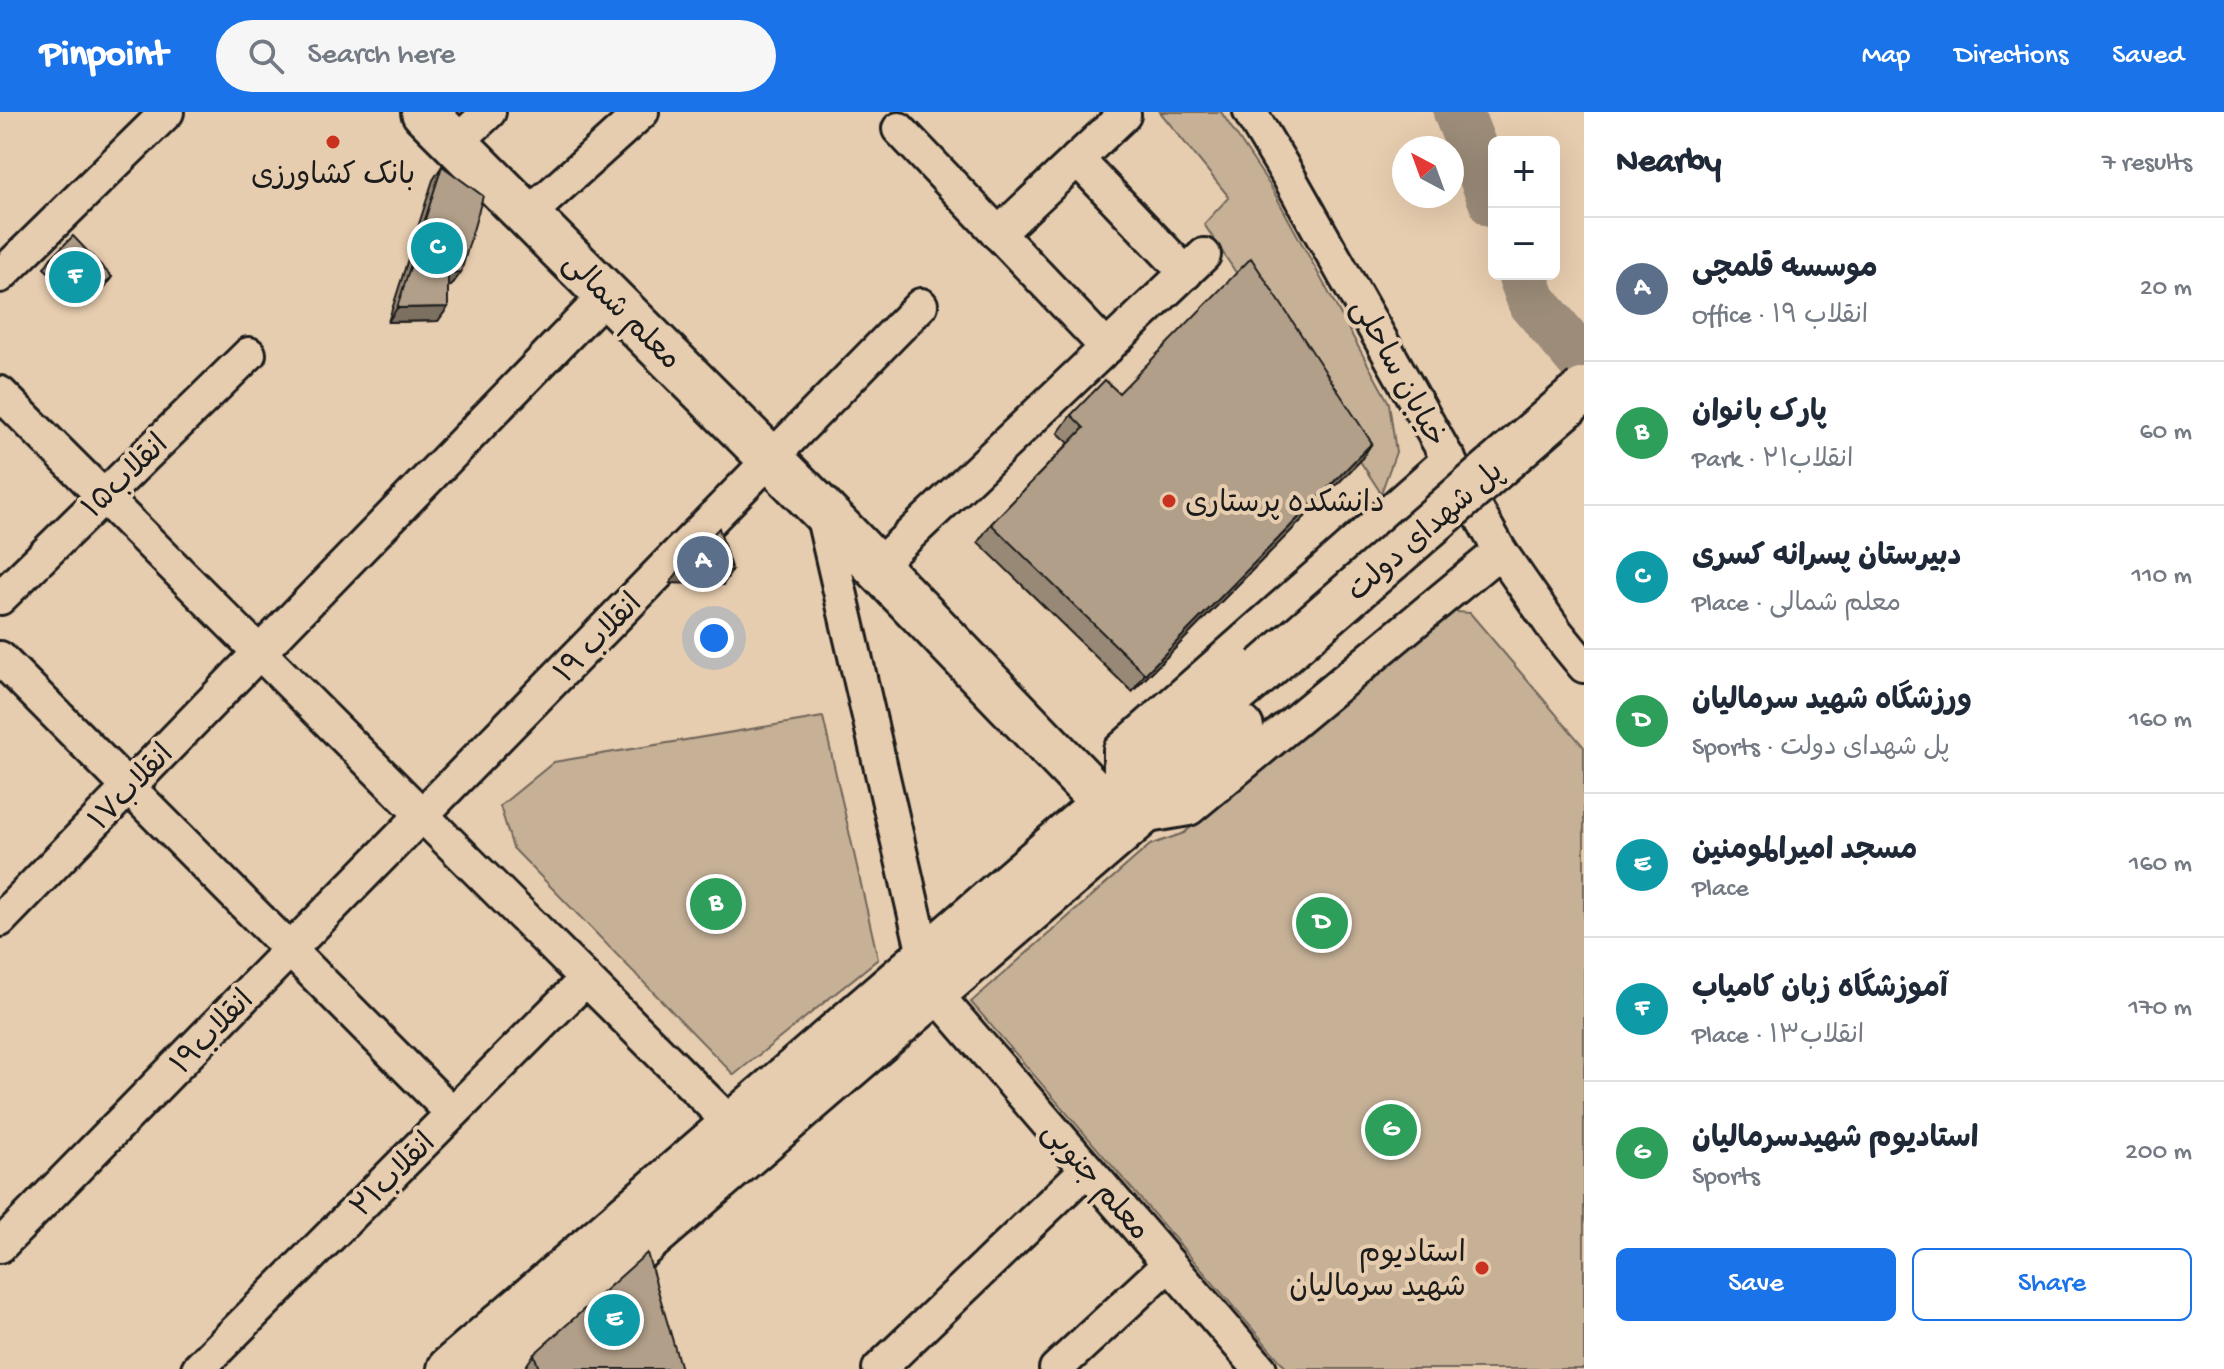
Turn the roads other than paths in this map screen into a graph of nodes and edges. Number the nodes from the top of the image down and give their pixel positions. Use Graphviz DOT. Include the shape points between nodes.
graph roads {
  1 [pos="167,112"];
  2 [pos="424,112"];
  3 [pos="489,112"];
  4 [pos="642,112"];
  5 [pos="1250,112"];
  6 [pos="1124,115"];
  7 [pos="899,129"];
  8 [pos="456,143"];
  9 [pos="1077,159"];
  10 [pos="528,215"];
  11 [pos="998,234"];
  12 [pos="0,276"];
  13 [pos="607,294"];
  14 [pos="921,305"];
  15 [pos="1107,348"];
  16 [pos="249,354"];
  17 [pos="1584,390"];
  18 [pos="0,393"];
  19 [pos="1584,429"];
  20 [pos="771,459"];
  21 [pos="1449,459"];
  22 [pos="103,496"];
  23 [pos="821,509"];
  24 [pos="1500,551"];
  25 [pos="876,567"];
  26 [pos="0,598"];
  27 [pos="259,653"];
  28 [pos="0,658"];
  29 [pos="1584,666"];
  30 [pos="1273,680"];
  31 [pos="129,787"];
  32 [pos="1120,803"];
  33 [pos="422,815"];
  34 [pos="0,920"];
  35 [pos="290,950"];
  36 [pos="929,975"];
  37 [pos="586,979"];
  38 [pos="452,1113"];
  39 [pos="732,1125"];
  40 [pos="1087,1169"];
  41 [pos="0,1246"];
  42 [pos="1169,1264"];
  43 [pos="1243,1363"];
  44 [pos="198,1369"];
  45 [pos="450,1369"];
  46 [pos="498,1369"];
  47 [pos="879,1369"];
  48 [pos="1056,1369"];
  1 -- 12 [label="street"];
  2 -- 8 [label="main road, معلم شمالی"];
  3 -- 8 [label="street"];
  4 -- 10 [label="street"];
  5 -- 21 [label="street, خیابان ساحلی"];
  6 -- 9 [label="street"];
  7 -- 11 [label="street"];
  8 -- 10 [label="main road, معلم شمالی"];
  9 -- 11 [label="street"];
  9 -- 15 [label="street" via="1195,264"];
  10 -- 13 [label="main road, معلم شمالی"];
  11 -- 15 [label="street"];
  13 -- 20 [label="main road, معلم شمالی"];
  13 -- 27 [label="street, انقلاب۱۷"];
  14 -- 20 [label="street, انقلاب ۱۹"];
  15 -- 25 [label="street"];
  16 -- 22 [label="street, انقلاب۱۵"];
  17 -- 30 [label="main road, پل شهدای دولت, bridge"];
  18 -- 22 [label="street"];
  19 -- 30 [label="main road, پل شهدای دولت"];
  20 -- 23 [label="main road, معلم شمالی"];
  20 -- 33 [label="street, انقلاب ۱۹"];
  21 -- 24 [label="street, خیابان ساحلی"];
  21 -- 32 [label="street" via="1120,750"];
  22 -- 26 [label="street, انقلاب۱۵"];
  22 -- 27 [label="street"];
  23 -- 25 [label="main road, معلم شمالی"];
  23 -- 36 [label="street"];
  24 -- 29 [label="street, خیابان ساحلی"];
  24 -- 32 [label="street" via="1189,809"];
  25 -- 32 [label="main road, معلم شمالی"];
  27 -- 31 [label="street, انقلاب۱۷"];
  27 -- 33 [label="street"];
  28 -- 31 [label="street"];
  30 -- 32 [label="main road"];
  31 -- 34 [label="street, انقلاب۱۷"];
  31 -- 35 [label="street"];
  32 -- 36 [label="main road"];
  33 -- 35 [label="street, انقلاب۱۹"];
  33 -- 37 [label="street"];
  35 -- 38 [label="street"];
  35 -- 41 [label="street, انقلاب۱۹"];
  36 -- 39 [label="main road"];
  36 -- 40 [label="street, معلم جنوبی"];
  36 -- 46 [label="main road"];
  37 -- 38 [label="street, انقلاب۲۱"];
  37 -- 39 [label="street"];
  38 -- 44 [label="street, انقلاب۲۱"];
  39 -- 45 [label="main road"];
  40 -- 42 [label="street, معلم جنوبی"];
  40 -- 47 [label="street"];
  42 -- 43 [label="street, معلم جنوبی"];
  42 -- 48 [label="street"];
}
